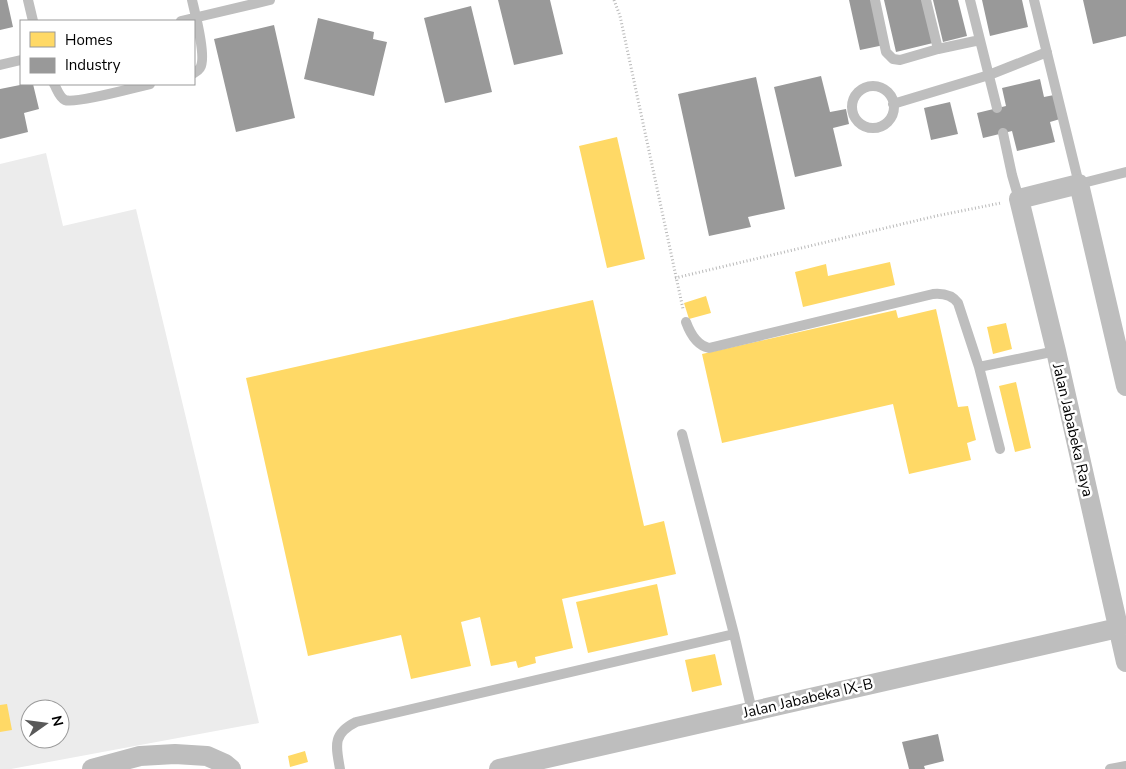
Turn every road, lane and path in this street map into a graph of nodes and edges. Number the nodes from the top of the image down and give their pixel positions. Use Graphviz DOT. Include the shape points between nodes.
graph roads {
  1 [pos="28,0"];
  2 [pos="192,0"];
  3 [pos="270,0"];
  4 [pos="614,0"];
  5 [pos="875,0"];
  6 [pos="926,0"];
  7 [pos="970,0"];
  8 [pos="1034,0"];
  9 [pos="196,18"];
  10 [pos="33,20"];
  11 [pos="186,20"];
  12 [pos="980,40"];
  13 [pos="938,49"];
  14 [pos="1047,52"];
  15 [pos="20,60"];
  16 [pos="0,65"];
  17 [pos="195,72"];
  18 [pos="989,75"];
  19 [pos="55,85"];
  20 [pos="145,85"];
  21 [pos="893,104"];
  22 [pos="997,108"];
  23 [pos="1003,133"];
  24 [pos="1126,172"];
  25 [pos="1079,184"];
  26 [pos="1019,199"];
  27 [pos="676,278"];
  28 [pos="686,322"];
  29 [pos="1056,351"];
  30 [pos="979,366"];
  31 [pos="1126,386"];
  32 [pos="682,434"];
  33 [pos="1000,449"];
  34 [pos="1118,628"];
  35 [pos="734,634"];
  36 [pos="1126,662"];
  37 [pos="752,711"];
  38 [pos="1126,766"];
  39 [pos="92,769"];
  40 [pos="231,769"];
  41 [pos="340,769"];
  42 [pos="499,769"];
  43 [pos="1110,769"];
  1 -- 10 [label="lane"];
  2 -- 9 [label="lane"];
  3 -- 9 [label="lane"];
  4 -- 27 [label="path"];
  5 -- 13 [label="lane" via="886,52 893,59"];
  6 -- 13 [label="lane"];
  7 -- 12 [label="lane"];
  8 -- 14 [label="lane"];
  9 -- 11 [label="lane"];
  9 -- 17 [label="lane" via="202,66"];
  12 -- 13 [label="lane"];
  12 -- 18 [label="lane"];
  14 -- 18 [label="lane"];
  14 -- 25 [label="lane"];
  15 -- 16 [label="lane"];
  18 -- 21 [label="lane"];
  18 -- 22 [label="lane"];
  19 -- 20 [label="lane" via="65,100 73,100"];
  21 -- 21 [label="lane" via="890,120 879,128 860,123 853,111 859,92 871,86 889,94"];
  23 -- 26 [label="lane"];
  24 -- 25 [label="lane"];
  25 -- 26 [label="street"];
  25 -- 31 [label="street"];
  26 -- 27 [label="path"];
  26 -- 29 [label="street, Jalan Jababeka Raya"];
  27 -- 28 [label="path"];
  28 -- 30 [label="lane" via="695,339 709,348 940,293 958,303"];
  29 -- 30 [label="lane"];
  29 -- 34 [label="street, Jalan Jababeka Raya"];
  30 -- 33 [label="lane"];
  32 -- 35 [label="lane"];
  34 -- 36 [label="street, Jalan Jababeka Raya"];
  34 -- 37 [label="street, Jalan Jababeka IX-B"];
  35 -- 37 [label="lane"];
  35 -- 41 [label="lane" via="356,722 343,730 339,738 336,747"];
  37 -- 42 [label="street, Jalan Jababeka IX-B"];
  38 -- 43 [label="lane"];
  39 -- 40 [label="street" via="140,756 175,754 207,756"];
}
